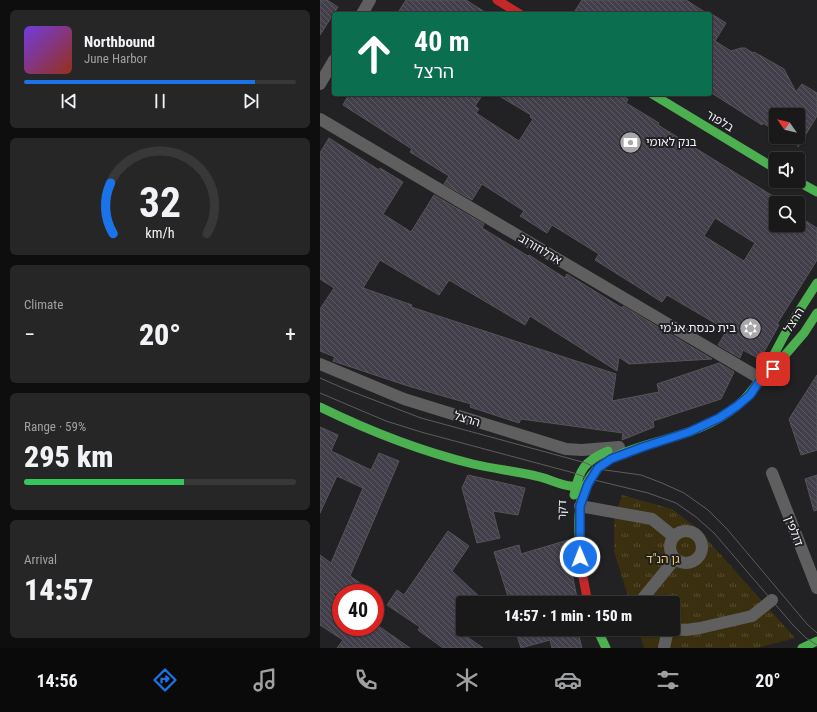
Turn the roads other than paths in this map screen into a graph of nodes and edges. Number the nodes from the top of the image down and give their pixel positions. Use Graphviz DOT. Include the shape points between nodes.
graph roads {
  1 [pos="370,0"];
  2 [pos="497,0"];
  3 [pos="363,12"];
  4 [pos="517,12"];
  5 [pos="332,63"];
  6 [pos="320,84"];
  7 [pos="655,96"];
  8 [pos="320,118"];
  9 [pos="769,165"];
  10 [pos="805,185"];
  11 [pos="817,192"];
  12 [pos="817,284"];
  13 [pos="817,313"];
  14 [pos="320,364"];
  15 [pos="761,379"];
  16 [pos="320,407"];
  17 [pos="689,432"];
  18 [pos="619,446"];
  19 [pos="772,473"];
  20 [pos="545,478"];
  21 [pos="588,484"];
  22 [pos="576,488"];
  23 [pos="567,499"];
  24 [pos="575,508"];
  25 [pos="573,532"];
  26 [pos="673,536"];
  27 [pos="580,557"];
  28 [pos="675,559"];
  29 [pos="817,588"];
  30 [pos="587,596"];
  31 [pos="644,596"];
  32 [pos="772,600"];
  33 [pos="680,630"];
  34 [pos="600,636"];
  35 [pos="667,636"];
  36 [pos="817,642"];
  37 [pos="606,648"];
  38 [pos="664,648"];
  39 [pos="802,648"];
  1 -- 3 [label="street"];
  2 -- 4 [label="street"];
  5 -- 6 [label="street"];
  7 -- 9 [label="street, בלפור"];
  8 -- 15 [label="street, ארלוזורוב"];
  10 -- 11 [label="street"];
  12 -- 15 [label="street, הרצל" via="781,341"];
  13 -- 15 [label="street, הרצל" via="792,348"];
  14 -- 18 [label="street, הרצל" via="404,399 566,449"];
  15 -- 17 [label="street, הרצל" via="750,395 737,406"];
  16 -- 20 [label="street" via="356,425 462,462"];
  17 -- 18 [label="street, הרצל"];
  17 -- 21 [label="street, הרצל" via="611,459 598,468"];
  18 -- 22 [label="street, הרצל" via="586,463 579,474"];
  19 -- 29 [label="street, דולפין"];
  20 -- 22 [label="street"];
  20 -- 23 [label="street"];
  21 -- 22 [label="street"];
  21 -- 24 [label="street, דקר"];
  22 -- 25 [label="street, דקר"];
  24 -- 25 [label="street"];
  24 -- 26 [label="street" via="652,518"];
  24 -- 27 [label="street, דקר"];
  25 -- 27 [label="street, דקר"];
  26 -- 28 [label="street" via="670,548"];
  26 -- 28 [label="street" via="679,532 691,532 703,545 700,556 694,560 688,562"];
  27 -- 30 [label="street, דקר"];
  28 -- 31 [label="street"];
  32 -- 33 [label="street" via="752,616 700,628"];
  34 -- 37 [label="street"];
  35 -- 38 [label="street"];
  36 -- 39 [label="street"];
}
